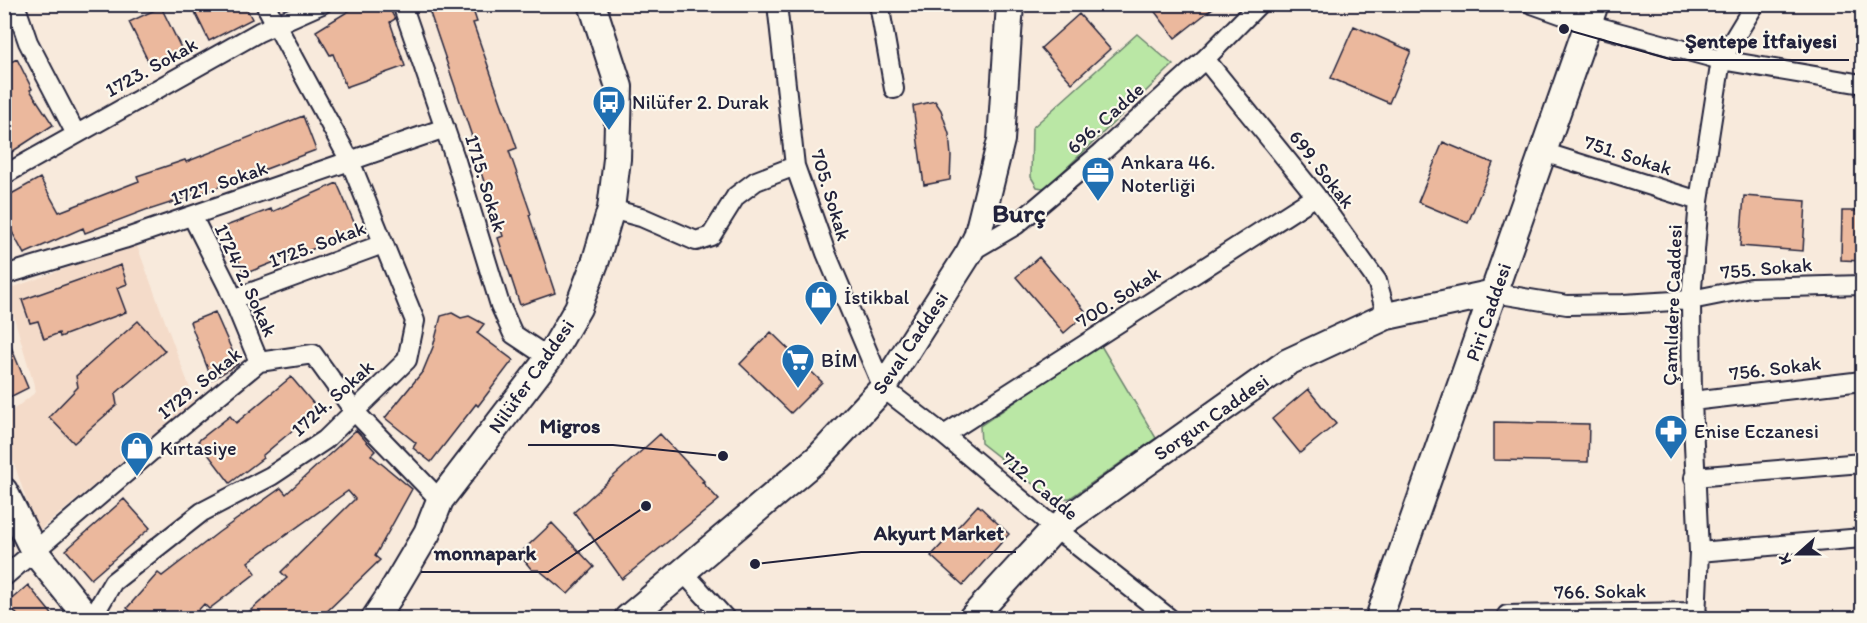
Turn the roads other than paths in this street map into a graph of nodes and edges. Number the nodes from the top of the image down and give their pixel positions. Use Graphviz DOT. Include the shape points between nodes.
graph roads {
  1 [pos="15,4"];
  2 [pos="265,4"];
  3 [pos="322,4"];
  4 [pos="402,4"];
  5 [pos="592,4"];
  6 [pos="777,4"];
  7 [pos="879,4"];
  8 [pos="1010,4"];
  9 [pos="1259,4"];
  10 [pos="1532,4"];
  11 [pos="1755,4"];
  12 [pos="1592,14"];
  13 [pos="276,24"];
  14 [pos="1205,59"];
  15 [pos="1721,60"];
  16 [pos="1863,84"];
  17 [pos="894,89"];
  18 [pos="445,128"];
  19 [pos="76,134"];
  20 [pos="1544,152"];
  21 [pos="350,161"];
  22 [pos="795,166"];
  23 [pos="4,175"];
  24 [pos="1316,196"];
  25 [pos="1699,201"];
  26 [pos="611,209"];
  27 [pos="192,216"];
  28 [pos="383,244"];
  29 [pos="969,253"];
  30 [pos="4,275"];
  31 [pos="1863,285"];
  32 [pos="1494,293"];
  33 [pos="233,299"];
  34 [pos="1691,300"];
  35 [pos="1387,316"];
  36 [pos="549,358"];
  37 [pos="259,363"];
  38 [pos="1863,381"];
  39 [pos="883,388"];
  40 [pos="1692,401"];
  41 [pos="354,411"];
  42 [pos="944,435"];
  43 [pos="1863,463"];
  44 [pos="1694,477"];
  45 [pos="4,491"];
  46 [pos="440,500"];
  47 [pos="1054,528"];
  48 [pos="1862,538"];
  49 [pos="1863,545"];
  50 [pos="34,551"];
  51 [pos="1699,552"];
  52 [pos="684,573"];
  53 [pos="4,577"];
  54 [pos="1696,615"];
  55 [pos="90,618"];
  56 [pos="375,618"];
  57 [pos="628,618"];
  58 [pos="725,618"];
  59 [pos="972,618"];
  60 [pos="1169,618"];
  61 [pos="1379,618"];
  62 [pos="1507,618"];
  1 -- 19 [label="street" via="28,42"];
  2 -- 13 [label="street, 1724. Sokak"];
  3 -- 13 [label="street, 1723. Sokak"];
  4 -- 18 [label="street, 1715. Sokak"];
  5 -- 26 [label="street, Nilüfer Caddesi" via="619,87"];
  6 -- 22 [label="street, 705. Sokak"];
  7 -- 17 [label="street"];
  8 -- 29 [label="street, Seval Caddesi" via="1001,141 977,237"];
  9 -- 14 [label="street, 696. Cadde"];
  10 -- 12 [label="street"];
  11 -- 15 [label="street, Çamlıdere Caddesi"];
  12 -- 15 [label="street"];
  12 -- 20 [label="street, Piri Caddesi"];
  13 -- 19 [label="street, 1723. Sokak"];
  13 -- 21 [label="street, 1724. Sokak"];
  14 -- 24 [label="street, 699. Sokak"];
  14 -- 29 [label="street, 696. Cadde" via="1016,225"];
  15 -- 16 [label="street"];
  15 -- 25 [label="street, Çamlıdere Caddesi"];
  18 -- 21 [label="street, 1727. Sokak"];
  18 -- 36 [label="street, 1715. Sokak" via="500,305 513,334"];
  19 -- 23 [label="street, 1723. Sokak"];
  20 -- 25 [label="street, 751. Sokak"];
  20 -- 32 [label="street, Piri Caddesi"];
  21 -- 27 [label="street, 1727. Sokak"];
  21 -- 28 [label="street, 1724. Sokak"];
  22 -- 26 [label="street" via="756,181 736,196 711,236 696,241 641,217"];
  22 -- 39 [label="street, 705. Sokak" via="826,253"];
  24 -- 35 [label="street, 699. Sokak" via="1377,281"];
  24 -- 42 [label="street, 700. Sokak"];
  25 -- 34 [label="street, Çamlıdere Caddesi"];
  26 -- 36 [label="street, Nilüfer Caddesi" via="578,308"];
  27 -- 30 [label="street, 1727. Sokak"];
  27 -- 33 [label="street, 1724/2. Sokak"];
  28 -- 33 [label="street, 1725. Sokak"];
  28 -- 41 [label="street, 1724. Sokak" via="415,321 408,360"];
  29 -- 39 [label="street, Seval Caddesi"];
  31 -- 34 [label="street, 755. Sokak" via="1751,288"];
  32 -- 34 [label="street, 755. Sokak" via="1567,305"];
  32 -- 35 [label="street, Sorgun Caddesi"];
  32 -- 61 [label="street, Piri Caddesi"];
  33 -- 37 [label="street, 1724/2. Sokak"];
  34 -- 40 [label="street, Çamlıdere Caddesi"];
  35 -- 47 [label="street, Sorgun Caddesi" via="1288,362"];
  36 -- 46 [label="street, Nilüfer Caddesi"];
  37 -- 41 [label="street, 1729. Sokak" via="313,354"];
  37 -- 50 [label="street, 1729. Sokak"];
  38 -- 40 [label="street, 756. Sokak"];
  39 -- 42 [label="street, 712. Cadde"];
  39 -- 52 [label="street, Seval Caddesi" via="819,458"];
  40 -- 44 [label="street, Çamlıdere Caddesi"];
  41 -- 46 [label="street, 1729. Sokak"];
  41 -- 55 [label="street, 1724. Sokak" via="325,440 271,476 202,512 113,582"];
  42 -- 47 [label="street, 712. Cadde"];
  43 -- 44 [label="street"];
  44 -- 51 [label="street, Çamlıdere Caddesi"];
  45 -- 50 [label="street"];
  46 -- 56 [label="street, Nilüfer Caddesi" via="427,533"];
  47 -- 59 [label="street, Sorgun Caddesi"];
  47 -- 60 [label="street, 712. Cadde"];
  48 -- 49 [label="street"];
  48 -- 51 [label="street"];
  50 -- 53 [label="street, 1729. Sokak"];
  50 -- 55 [label="street"];
  51 -- 54 [label="street, Çamlıdere Caddesi"];
  52 -- 57 [label="street, Seval Caddesi"];
  52 -- 58 [label="street"];
  54 -- 62 [label="street, 766. Sokak"];
}
